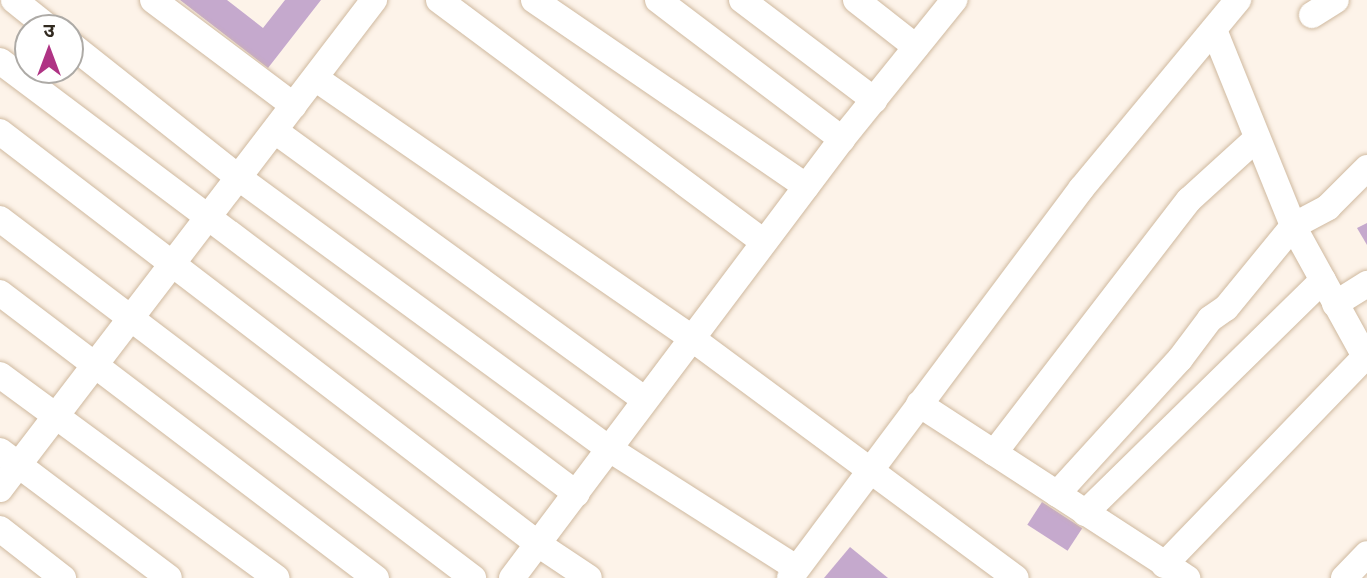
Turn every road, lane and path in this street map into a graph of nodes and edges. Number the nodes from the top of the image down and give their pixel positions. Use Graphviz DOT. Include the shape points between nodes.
graph roads {
  1 [pos="14,0"];
  2 [pos="153,0"];
  3 [pos="374,0"];
  4 [pos="439,0"];
  5 [pos="534,0"];
  6 [pos="658,0"];
  7 [pos="742,0"];
  8 [pos="856,0"];
  9 [pos="1336,0"];
  10 [pos="951,1"];
  11 [pos="1224,11"];
  12 [pos="32,14"];
  13 [pos="1312,15"];
  14 [pos="916,47"];
  15 [pos="84,55"];
  16 [pos="0,61"];
  17 [pos="315,78"];
  18 [pos="874,100"];
  19 [pos="294,106"];
  20 [pos="275,131"];
  21 [pos="0,132"];
  22 [pos="842,139"];
  23 [pos="1256,139"];
  24 [pos="1367,168"];
  25 [pos="240,178"];
  26 [pos="806,186"];
  27 [pos="209,218"];
  28 [pos="0,219"];
  29 [pos="1293,226"];
  30 [pos="764,242"];
  31 [pos="175,263"];
  32 [pos="1367,284"];
  33 [pos="1329,292"];
  34 [pos="0,293"];
  35 [pos="131,320"];
  36 [pos="690,337"];
  37 [pos="1366,359"];
  38 [pos="94,368"];
  39 [pos="0,375"];
  40 [pos="645,400"];
  41 [pos="919,404"];
  42 [pos="57,416"];
  43 [pos="611,450"];
  44 [pos="994,453"];
  45 [pos="10,457"];
  46 [pos="869,469"];
  47 [pos="0,489"];
  48 [pos="577,494"];
  49 [pos="1057,494"];
  50 [pos="1085,513"];
  51 [pos="0,529"];
  52 [pos="538,544"];
  53 [pos="1367,554"];
  54 [pos="1175,572"];
  55 [pos="792,573"];
  56 [pos="63,578"];
  57 [pos="169,578"];
  58 [pos="276,578"];
  59 [pos="376,578"];
  60 [pos="473,578"];
  61 [pos="512,578"];
  62 [pos="589,578"];
  63 [pos="1016,578"];
  64 [pos="1344,578"];
  1 -- 12 [label="street"];
  2 -- 19 [label="street"];
  3 -- 17 [label="street"];
  4 -- 30 [label="street"];
  5 -- 26 [label="street"];
  6 -- 22 [label="street"];
  7 -- 18 [label="street"];
  8 -- 14 [label="street"];
  9 -- 13 [label="street"];
  10 -- 14 [label="street"];
  11 -- 23 [label="street"];
  11 -- 41 [label="street" via="1081,189"];
  14 -- 18 [label="street"];
  15 -- 25 [label="street"];
  16 -- 27 [label="street"];
  17 -- 19 [label="street"];
  17 -- 36 [label="street"];
  18 -- 22 [label="street"];
  19 -- 20 [label="street"];
  20 -- 25 [label="street"];
  20 -- 40 [label="street"];
  21 -- 31 [label="street"];
  22 -- 26 [label="street"];
  23 -- 29 [label="street"];
  23 -- 44 [label="street" via="1189,200"];
  24 -- 29 [label="street" via="1328,207"];
  25 -- 27 [label="street"];
  25 -- 43 [label="street"];
  26 -- 30 [label="street"];
  27 -- 31 [label="street"];
  27 -- 48 [label="street"];
  28 -- 35 [label="street"];
  29 -- 33 [label="street"];
  29 -- 49 [label="street" via="1226,308 1210,319 1180,359"];
  30 -- 36 [label="street"];
  31 -- 35 [label="street"];
  31 -- 52 [label="street"];
  32 -- 33 [label="street"];
  33 -- 37 [label="street"];
  33 -- 50 [label="street"];
  34 -- 38 [label="street"];
  35 -- 38 [label="street"];
  35 -- 60 [label="street"];
  36 -- 40 [label="street"];
  36 -- 46 [label="street"];
  37 -- 54 [label="street"];
  38 -- 42 [label="street"];
  38 -- 59 [label="street"];
  39 -- 42 [label="street"];
  40 -- 43 [label="street"];
  41 -- 44 [label="street"];
  41 -- 46 [label="street"];
  42 -- 45 [label="street"];
  42 -- 58 [label="street"];
  43 -- 48 [label="street"];
  43 -- 55 [label="street"];
  44 -- 49 [label="street"];
  45 -- 47 [label="street"];
  45 -- 57 [label="street"];
  46 -- 55 [label="street"];
  46 -- 63 [label="street"];
  48 -- 52 [label="street"];
  49 -- 50 [label="street"];
  50 -- 54 [label="street"];
  51 -- 56 [label="street"];
  52 -- 61 [label="street"];
  52 -- 62 [label="street"];
  53 -- 64 [label="street"];
}
